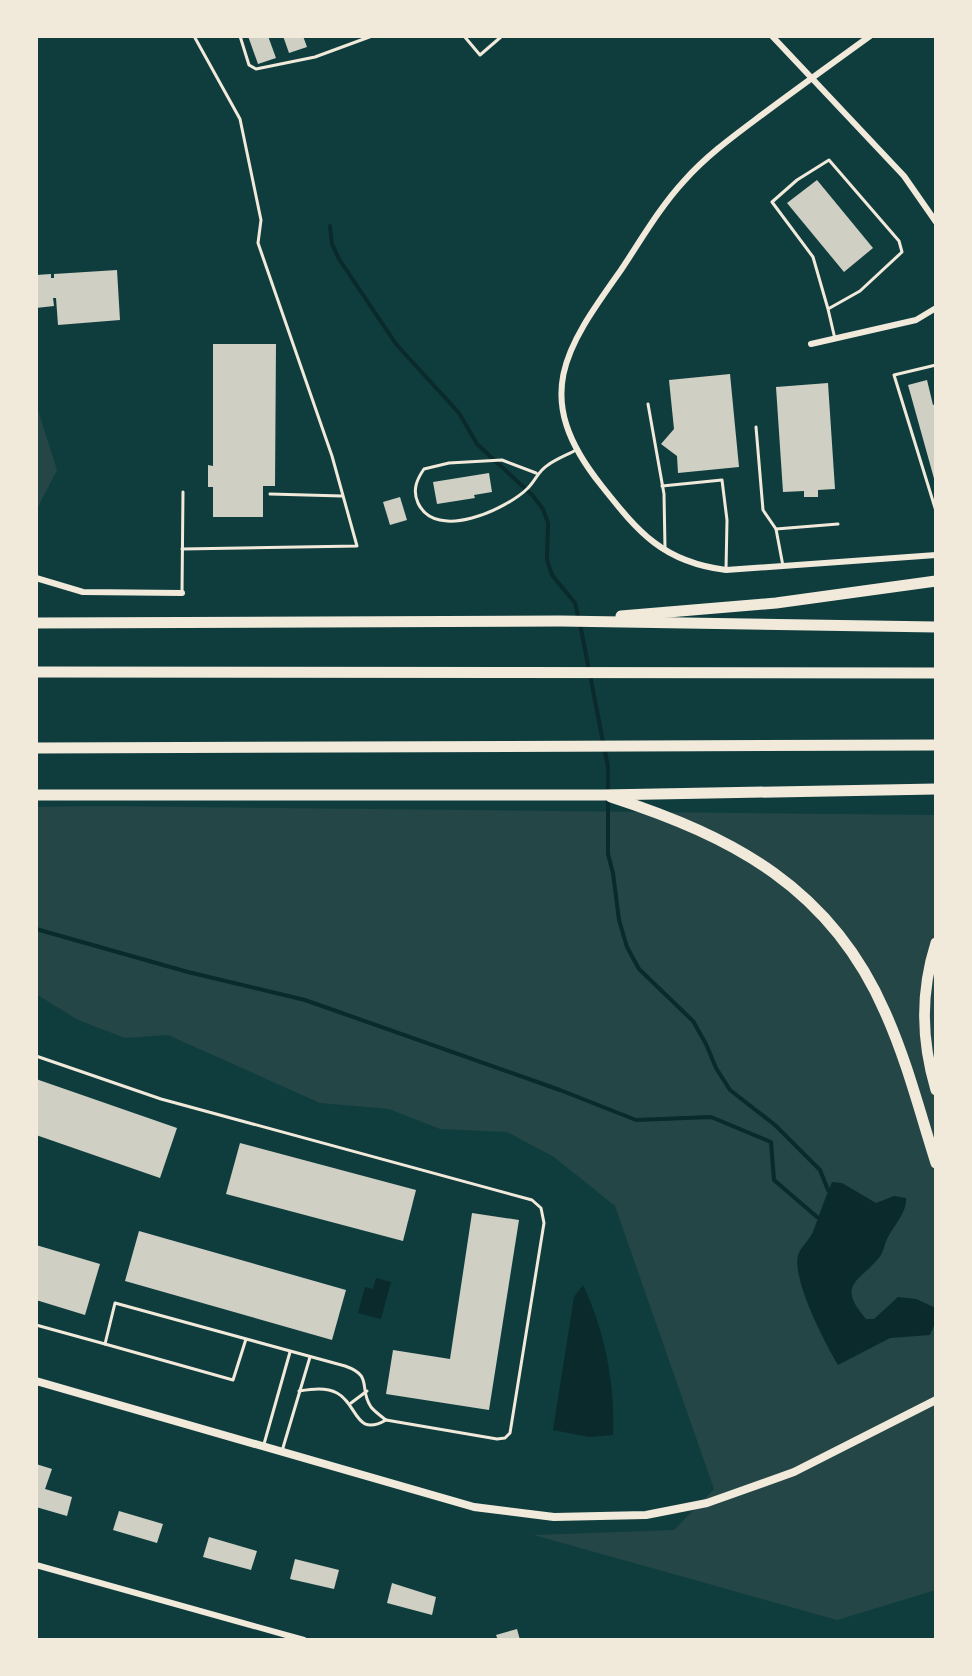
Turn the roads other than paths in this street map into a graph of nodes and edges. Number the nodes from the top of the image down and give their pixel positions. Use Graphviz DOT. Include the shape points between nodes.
graph roads {
  1 [pos="194,36"];
  2 [pos="240,36"];
  3 [pos="372,36"];
  4 [pos="464,36"];
  5 [pos="502,36"];
  6 [pos="772,36"];
  7 [pos="870,36"];
  8 [pos="812,78"];
  9 [pos="936,222"];
  10 [pos="936,308"];
  11 [pos="828,309"];
  12 [pos="835,339"];
  13 [pos="811,344"];
  14 [pos="936,365"];
  15 [pos="648,404"];
  16 [pos="756,427"];
  17 [pos="576,450"];
  18 [pos="536,473"];
  19 [pos="662,486"];
  20 [pos="183,492"];
  21 [pos="270,494"];
  22 [pos="342,496"];
  23 [pos="936,511"];
  24 [pos="838,524"];
  25 [pos="776,529"];
  26 [pos="182,549"];
  27 [pos="665,552"];
  28 [pos="936,555"];
  29 [pos="783,566"];
  30 [pos="726,570"];
  31 [pos="36,578"];
  32 [pos="936,581"];
  33 [pos="182,593"];
  34 [pos="560,621"];
  35 [pos="36,623"];
  36 [pos="936,627"];
  37 [pos="36,672"];
  38 [pos="936,673"];
  39 [pos="936,745"];
  40 [pos="36,748"];
  41 [pos="936,789"];
  42 [pos="36,795"];
  43 [pos="603,795"];
  44 [pos="936,943"];
  45 [pos="36,1056"];
  46 [pos="936,1090"];
  47 [pos="936,1163"];
  48 [pos="36,1325"];
  49 [pos="246,1339"];
  50 [pos="105,1344"];
  51 [pos="290,1352"];
  52 [pos="310,1357"];
  53 [pos="36,1381"];
  54 [pos="299,1391"];
  55 [pos="367,1391"];
  56 [pos="936,1400"];
  57 [pos="350,1404"];
  58 [pos="386,1420"];
  59 [pos="263,1446"];
  60 [pos="282,1451"];
  61 [pos="36,1565"];
  62 [pos="304,1640"];
  1 -- 22 [label="lane" via="240,119 261,220 258,243"];
  2 -- 3 [label="lane" via="249,65 256,69 315,57"];
  4 -- 5 [label="lane" via="480,55"];
  6 -- 8 [label="street"];
  7 -- 8 [label="street"];
  8 -- 9 [label="street" via="904,176"];
  8 -- 17 [label="street" via="716,149 683,181 582,324 561,386 564,421"];
  10 -- 12 [label="street" via="916,320"];
  11 -- 11 [label="lane" via="860,291 902,252 899,241 829,160 772,202 813,257"];
  11 -- 12 [label="lane"];
  12 -- 13 [label="street"];
  14 -- 23 [label="lane" via="894,375"];
  15 -- 19 [label="lane"];
  16 -- 25 [label="lane" via="763,510"];
  17 -- 18 [label="lane"];
  17 -- 27 [label="street" via="633,525"];
  18 -- 18 [label="lane" via="530,486 509,501 457,521 439,521 416,501 415,481 424,469 502,460"];
  19 -- 27 [label="lane"];
  19 -- 30 [label="lane" via="722,480"];
  20 -- 26 [label="lane"];
  21 -- 22 [label="lane"];
  22 -- 26 [label="lane" via="357,546"];
  24 -- 25 [label="lane"];
  25 -- 29 [label="lane"];
  26 -- 33 [label="lane"];
  27 -- 30 [label="street" via="693,565"];
  28 -- 29 [label="street"];
  29 -- 30 [label="street"];
  31 -- 33 [label="street" via="83,592"];
  32 -- 34 [label="highway" via="801,600"];
  34 -- 35 [label="highway"];
  34 -- 36 [label="highway"];
  37 -- 38 [label="highway"];
  39 -- 40 [label="highway"];
  41 -- 43 [label="highway"];
  42 -- 43 [label="highway"];
  43 -- 47 [label="highway" via="737,847 819,912 841,937 884,1009"];
  44 -- 46 [label="highway" via="925,987 923,1027"];
  45 -- 58 [label="lane" via="161,1099 532,1200 541,1208 544,1223 510,1433 497,1439"];
  48 -- 50 [label="lane"];
  49 -- 50 [label="lane" via="233,1380"];
  49 -- 50 [label="lane" via="115,1303"];
  49 -- 51 [label="lane"];
  51 -- 52 [label="lane"];
  51 -- 59 [label="lane"];
  52 -- 54 [label="lane"];
  52 -- 55 [label="lane" via="355,1370"];
  53 -- 59 [label="street"];
  54 -- 57 [label="lane" via="328,1390"];
  54 -- 60 [label="lane"];
  55 -- 57 [label="lane"];
  55 -- 58 [label="lane" via="371,1407"];
  56 -- 60 [label="street" via="794,1472 707,1503 646,1515 554,1517 474,1507"];
  57 -- 58 [label="lane" via="365,1425"];
  59 -- 60 [label="street"];
  61 -- 62 [label="street"];
}
